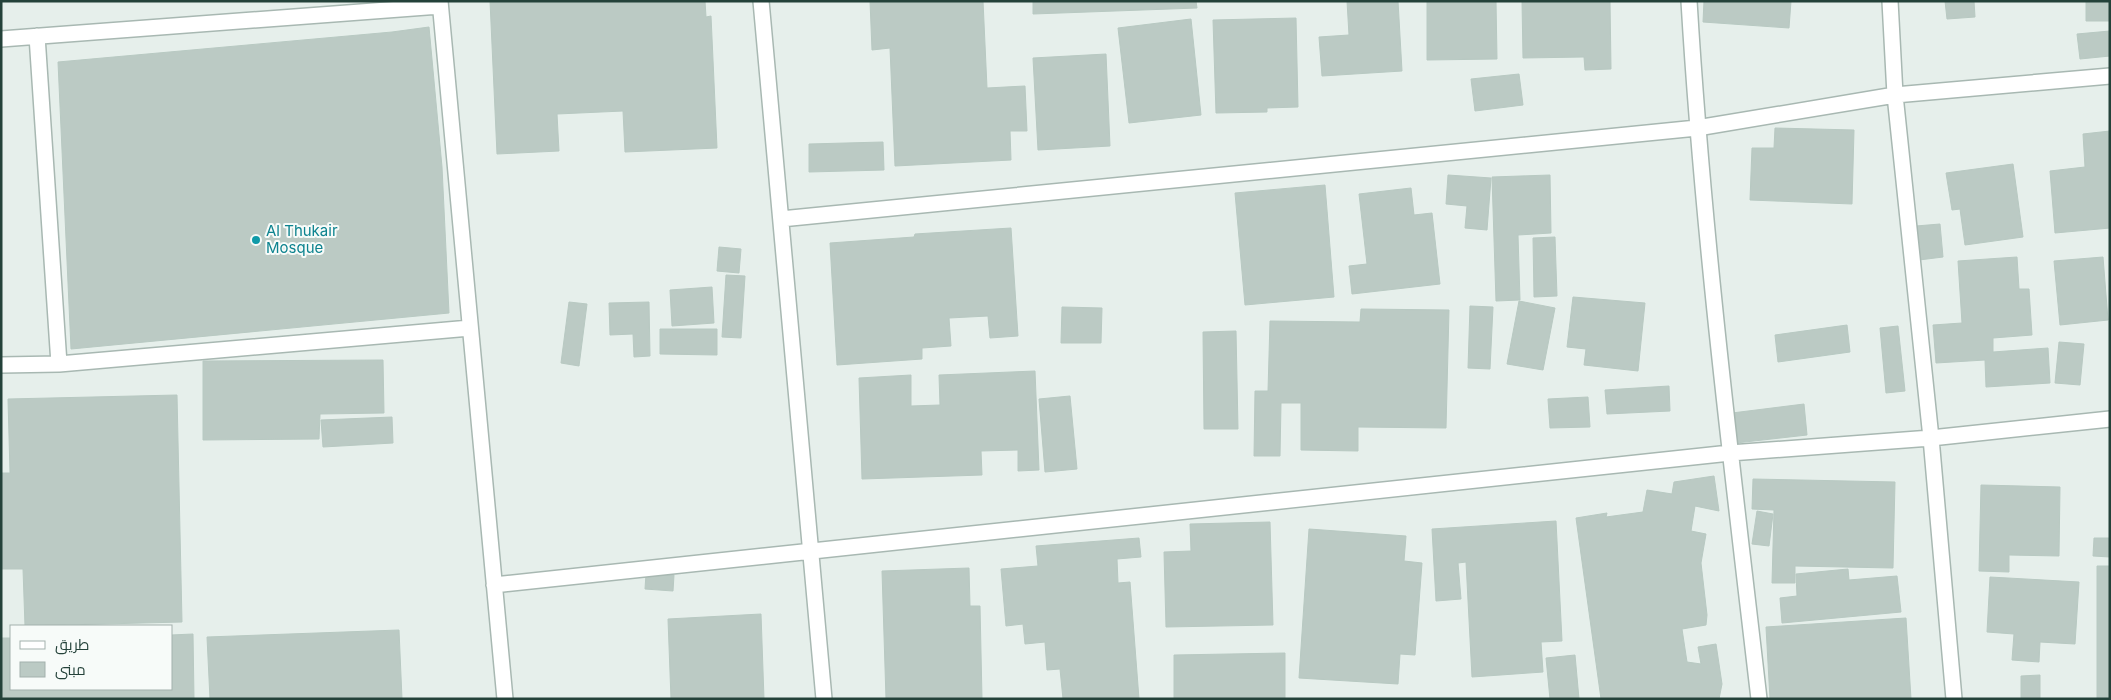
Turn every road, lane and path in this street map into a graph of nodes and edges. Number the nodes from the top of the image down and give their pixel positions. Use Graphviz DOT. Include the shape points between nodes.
graph roads {
  1 [pos="761,1"];
  2 [pos="1688,1"];
  3 [pos="1890,1"];
  4 [pos="440,3"];
  5 [pos="36,36"];
  6 [pos="1,39"];
  7 [pos="2110,76"];
  8 [pos="1895,95"];
  9 [pos="1697,128"];
  10 [pos="781,219"];
  11 [pos="470,328"];
  12 [pos="59,364"];
  13 [pos="1,365"];
  14 [pos="2110,419"];
  15 [pos="1931,438"];
  16 [pos="1730,453"];
  17 [pos="810,552"];
  18 [pos="494,585"];
  19 [pos="505,699"];
  20 [pos="824,699"];
  21 [pos="1759,699"];
  22 [pos="1954,699"];
  1 -- 10 [label="street"];
  2 -- 9 [label="street"];
  3 -- 8 [label="street"];
  4 -- 5 [label="street"];
  4 -- 11 [label="street"];
  5 -- 6 [label="street"];
  5 -- 12 [label="street"];
  7 -- 8 [label="street"];
  8 -- 9 [label="street"];
  8 -- 15 [label="street"];
  9 -- 10 [label="street"];
  9 -- 16 [label="street"];
  10 -- 17 [label="street"];
  11 -- 12 [label="street"];
  11 -- 18 [label="street"];
  12 -- 13 [label="street"];
  14 -- 15 [label="street"];
  15 -- 16 [label="street"];
  15 -- 22 [label="street"];
  16 -- 17 [label="street"];
  16 -- 21 [label="street"];
  17 -- 18 [label="street"];
  17 -- 20 [label="street"];
  18 -- 19 [label="street"];
}
